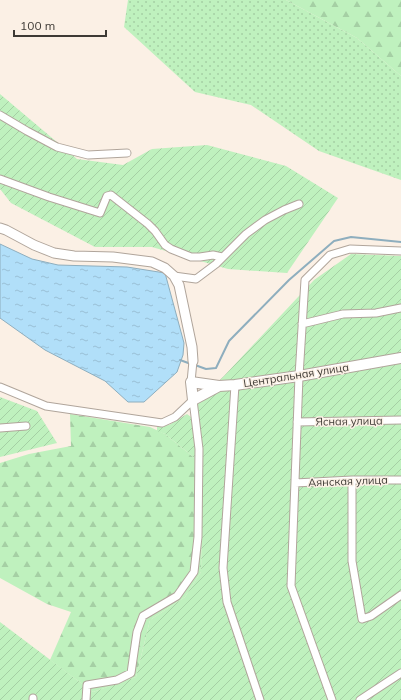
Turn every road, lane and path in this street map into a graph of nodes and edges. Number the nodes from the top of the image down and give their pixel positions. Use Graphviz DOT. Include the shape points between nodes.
graph roads {
  1 [pos="0,115"];
  2 [pos="127,153"];
  3 [pos="0,179"];
  4 [pos="299,204"];
  5 [pos="0,228"];
  6 [pos="401,251"];
  7 [pos="222,257"];
  8 [pos="174,276"];
  9 [pos="401,308"];
  10 [pos="302,324"];
  11 [pos="401,358"];
  12 [pos="193,361"];
  13 [pos="299,376"];
  14 [pos="191,382"];
  15 [pos="235,385"];
  16 [pos="219,386"];
  17 [pos="0,387"];
  18 [pos="193,400"];
  19 [pos="401,420"];
  20 [pos="297,422"];
  21 [pos="26,426"];
  22 [pos="0,428"];
  23 [pos="352,480"];
  24 [pos="401,480"];
  25 [pos="295,483"];
  26 [pos="401,595"];
  27 [pos="401,673"];
  28 [pos="86,700"];
  29 [pos="260,700"];
  30 [pos="332,700"];
  31 [pos="360,700"];
  1 -- 2 [label="street" via="58,147 88,155"];
  3 -- 7 [label="street" via="100,213 107,196 111,195 148,224 171,249 191,257"];
  4 -- 7 [label="street" via="265,220"];
  5 -- 8 [label="street" via="54,253 152,262"];
  6 -- 10 [label="street" via="350,249 330,255 304,280"];
  7 -- 8 [label="street" via="196,278"];
  8 -- 12 [label="street" via="179,285"];
  9 -- 10 [label="street" via="376,313 343,314"];
  10 -- 13 [label="street"];
  11 -- 13 [label="main road, Центральная улица"];
  12 -- 14 [label="street"];
  13 -- 15 [label="main road, Центральная улица"];
  13 -- 20 [label="street"];
  14 -- 16 [label="main road"];
  14 -- 18 [label="main road"];
  15 -- 16 [label="main road, Центральная улица"];
  15 -- 29 [label="street" via="223,568 227,602"];
  16 -- 18 [label="main road, Центральная улица"];
  17 -- 18 [label="street" via="46,406 162,423 175,417"];
  18 -- 28 [label="street" via="199,449 198,537 194,572 177,596 144,616 137,632 131,673 116,680 87,685"];
  19 -- 20 [label="street, Ясная улица"];
  20 -- 25 [label="street"];
  21 -- 22 [label="street"];
  23 -- 24 [label="street, Аянская улица"];
  23 -- 25 [label="street, Аянская улица"];
  23 -- 26 [label="street" via="352,561 362,620"];
  25 -- 30 [label="street" via="291,586"];
  27 -- 31 [label="street"];
}
